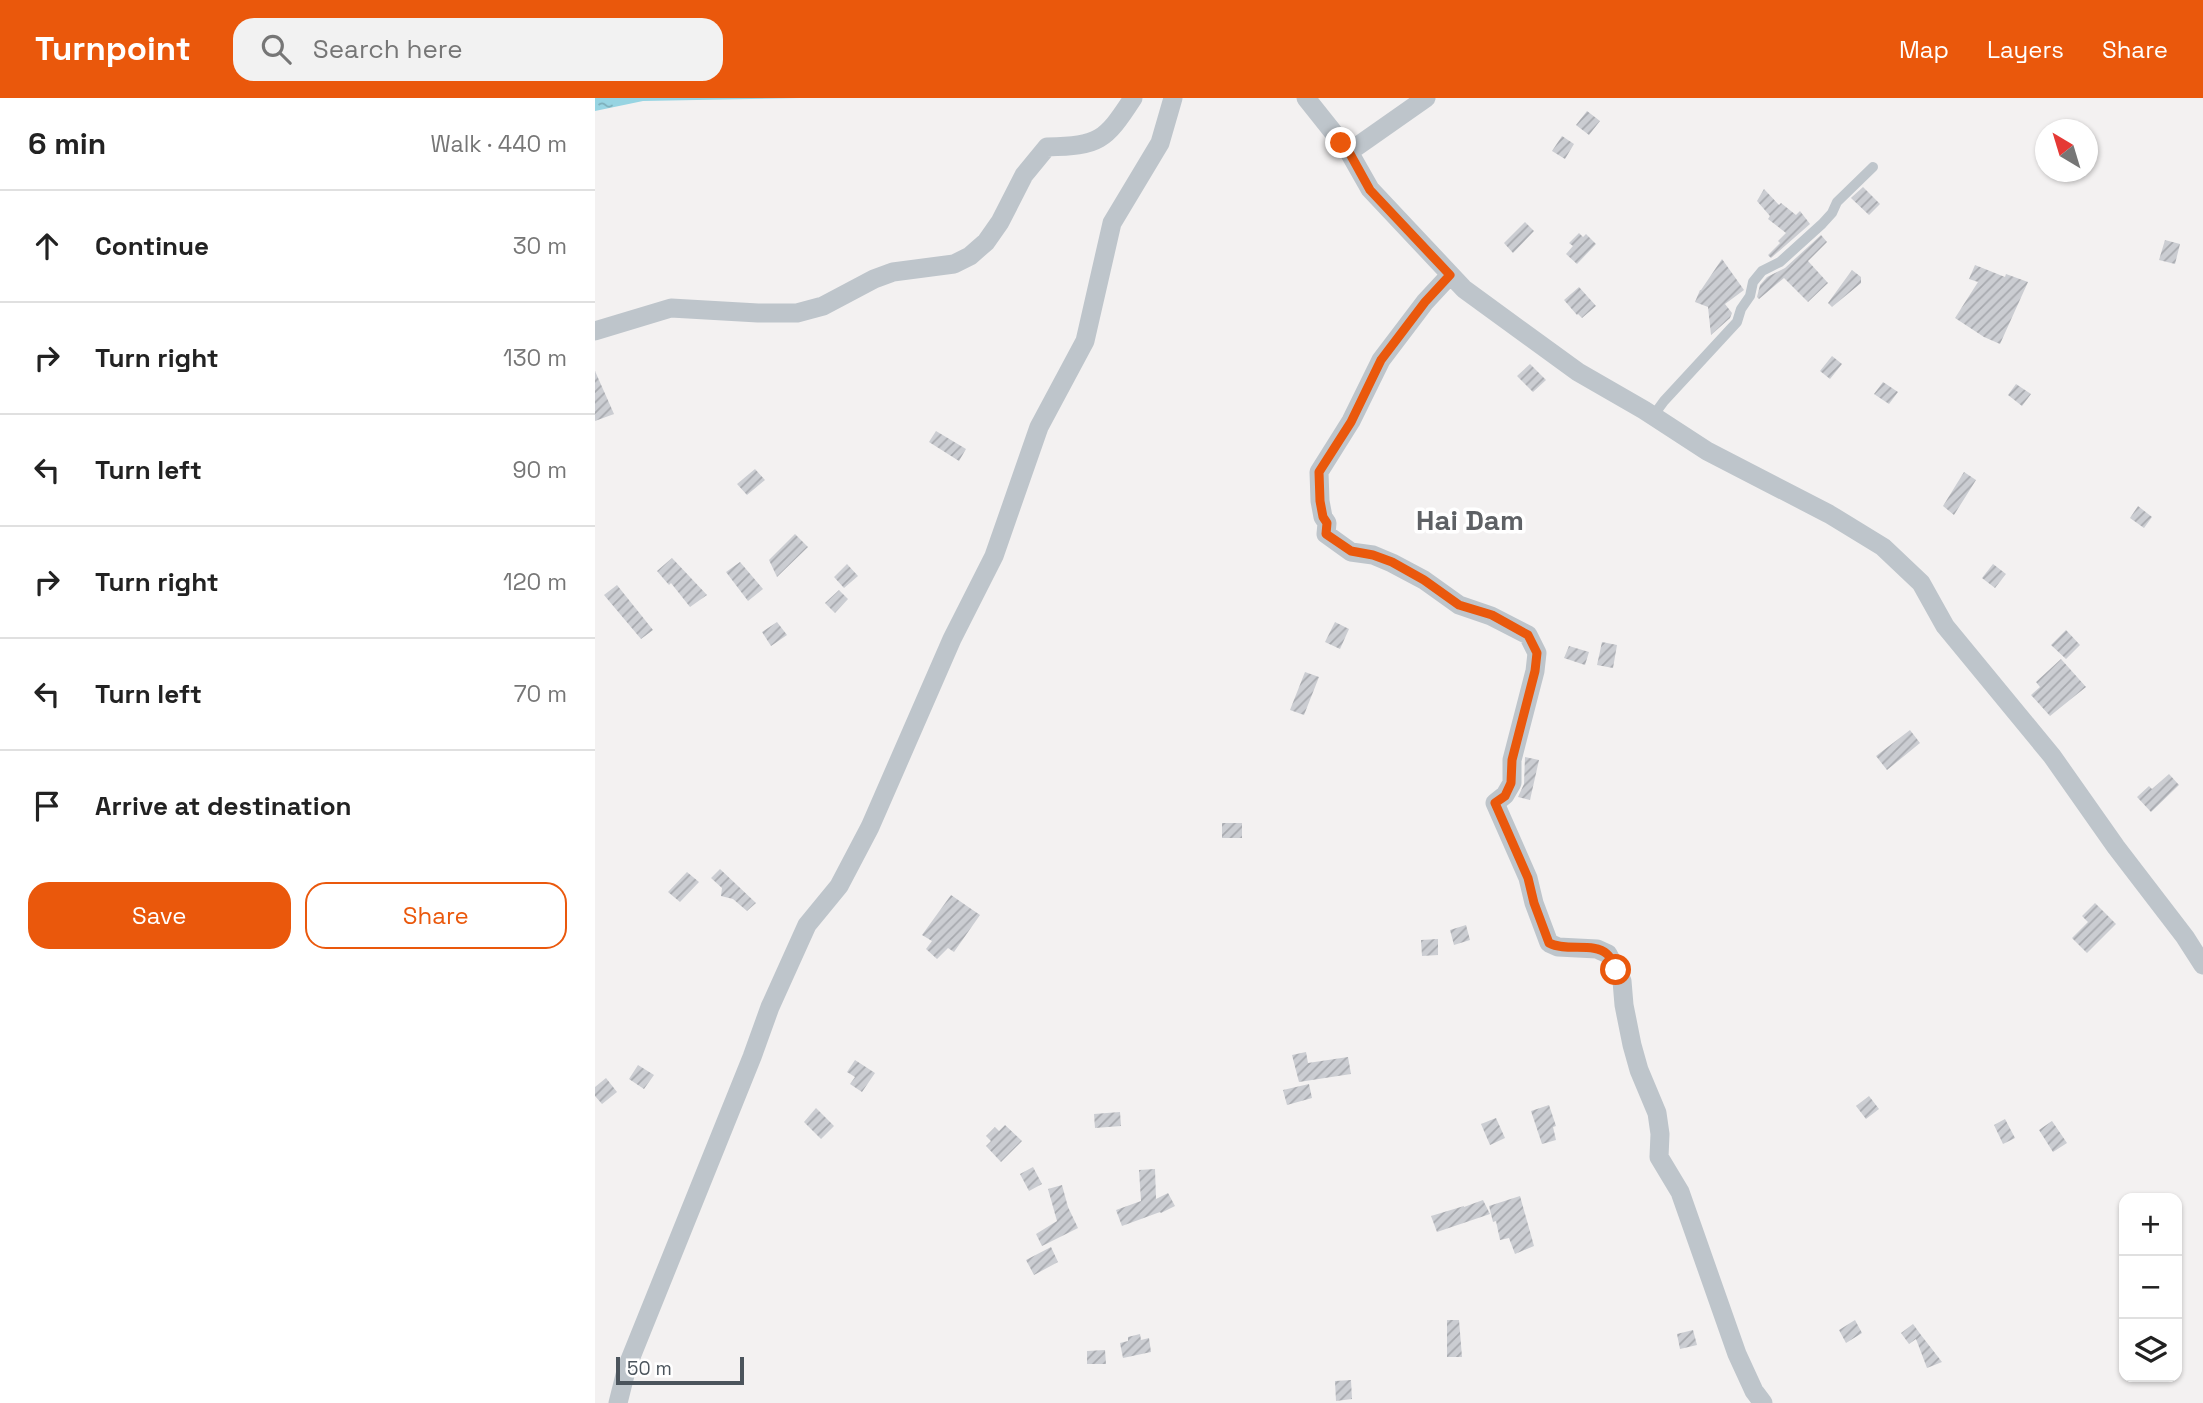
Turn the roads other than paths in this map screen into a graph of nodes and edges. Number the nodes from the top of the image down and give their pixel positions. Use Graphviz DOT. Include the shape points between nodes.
graph roads {
  1 [pos="1133,98"];
  2 [pos="1173,98"];
  3 [pos="1306,98"];
  4 [pos="1426,98"];
  5 [pos="1349,152"];
  6 [pos="1874,167"];
  7 [pos="1450,275"];
  8 [pos="595,331"];
  9 [pos="1653,416"];
  10 [pos="2203,965"];
  11 [pos="618,1403"];
  12 [pos="1763,1403"];
  1 -- 8 [label="street" via="1107,134 1090,144 1047,148 1024,175 986,242 954,264 893,272 823,306 797,313 671,307"];
  2 -- 11 [label="street" via="1160,143 1112,223 1086,341 1039,427 993,556 951,639 870,827 839,886 807,925 770,1007 627,1367"];
  3 -- 5 [label="street"];
  4 -- 5 [label="street"];
  5 -- 7 [label="street" via="1370,190"];
  6 -- 9 [label="lane" via="1837,202 1822,224 1780,262 1762,271 1737,322"];
  7 -- 9 [label="street" via="1578,372"];
  7 -- 12 [label="street" via="1381,360 1351,422 1319,472 1326,534 1351,551 1392,562 1459,605 1492,615 1528,635 1537,653 1535,671 1512,760 1511,783 1495,803 1528,878 1549,943 1608,954 1622,981 1632,1045 1657,1113 1660,1157 1680,1192 1737,1354"];
  9 -- 10 [label="street" via="1707,451 1883,547 1920,583 1945,626 2052,756"];
}
